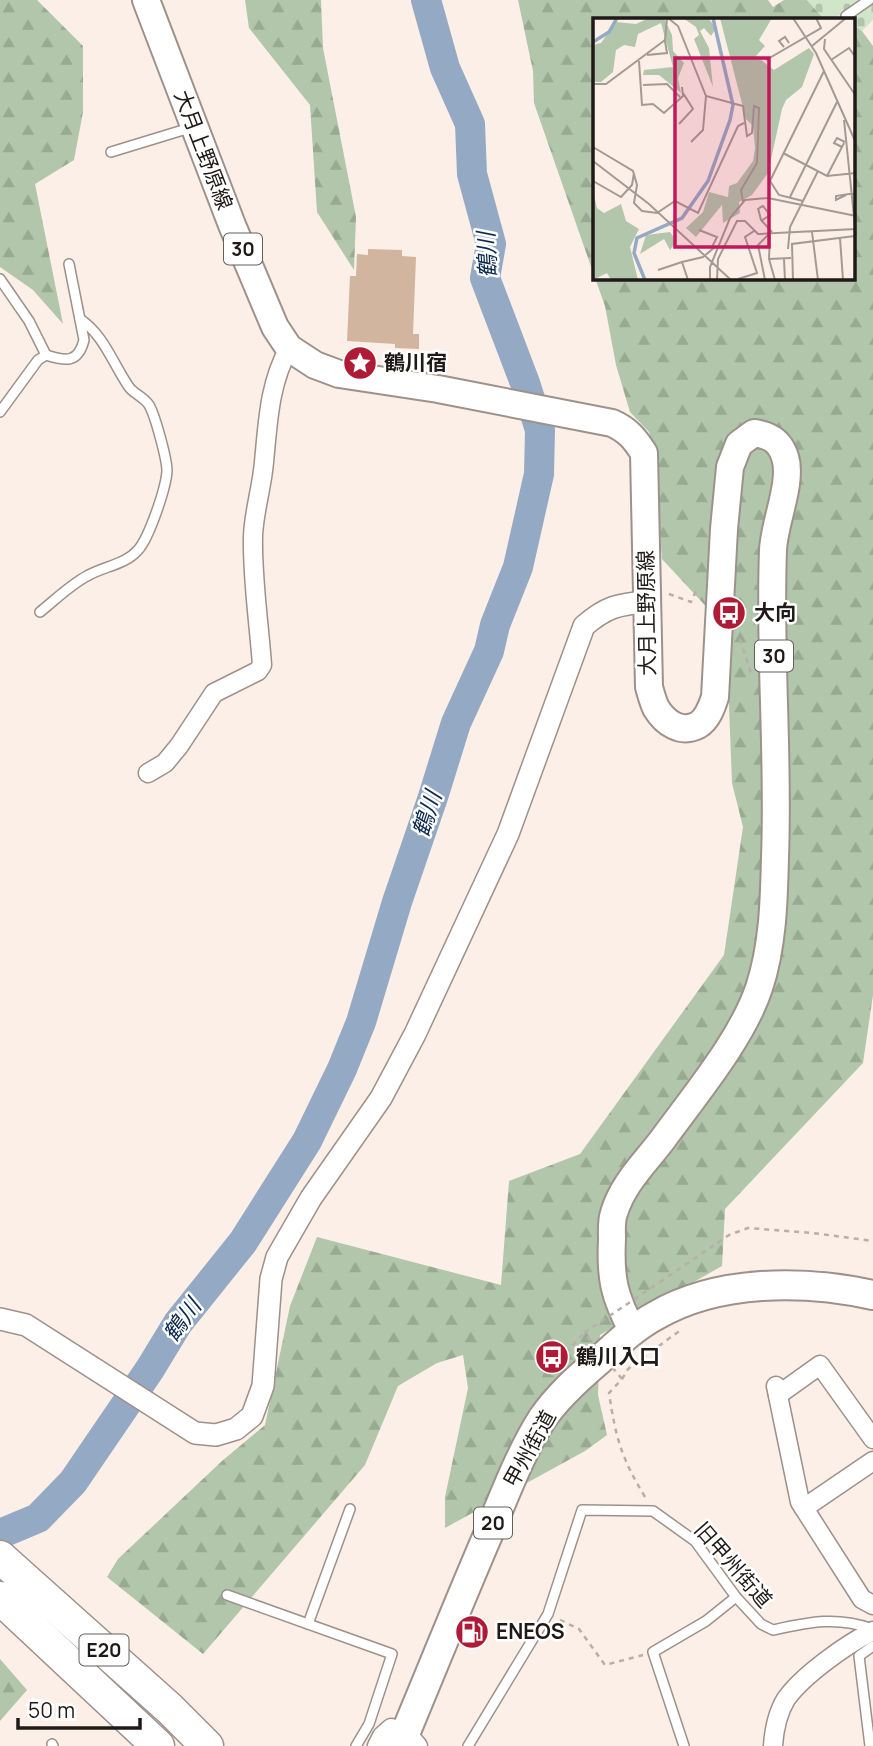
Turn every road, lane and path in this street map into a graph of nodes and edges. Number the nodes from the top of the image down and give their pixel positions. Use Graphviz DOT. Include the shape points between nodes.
graph roads {
  1 [pos="146,0"];
  2 [pos="869,0"];
  3 [pos="846,16"];
  4 [pos="194,127"];
  5 [pos="111,152"];
  6 [pos="69,264"];
  7 [pos="0,279"];
  8 [pos="80,319"];
  9 [pos="289,348"];
  10 [pos="46,355"];
  11 [pos="0,412"];
  12 [pos="701,591"];
  13 [pos="647,594"];
  14 [pos="40,612"];
  15 [pos="148,773"];
  16 [pos="873,1241"];
  17 [pos="873,1294"];
  18 [pos="0,1319"];
  19 [pos="685,1327"];
  20 [pos="632,1330"];
  21 [pos="584,1334"];
  22 [pos="559,1360"];
  23 [pos="622,1379"];
  24 [pos="873,1439"];
  25 [pos="873,1461"];
  26 [pos="804,1508"];
  27 [pos="350,1509"];
  28 [pos="653,1511"];
  29 [pos="0,1557"];
  30 [pos="227,1595"];
  31 [pos="736,1597"];
  32 [pos="0,1598"];
  33 [pos="873,1605"];
  34 [pos="548,1614"];
  35 [pos="308,1624"];
  36 [pos="873,1630"];
  37 [pos="873,1646"];
  38 [pos="653,1652"];
  39 [pos="408,1741"];
  40 [pos="158,1746"];
  41 [pos="207,1746"];
  42 [pos="356,1746"];
  43 [pos="377,1746"];
  44 [pos="468,1746"];
  45 [pos="684,1746"];
  46 [pos="773,1746"];
  47 [pos="870,1746"];
  1 -- 4 [label="main road, 大月上野原線 / 30"];
  2 -- 3 [label="lane"];
  4 -- 5 [label="lane"];
  4 -- 9 [label="main road, 大月上野原線 / 30" via="275,327"];
  6 -- 8 [label="lane"];
  7 -- 10 [label="lane"];
  8 -- 10 [label="lane" via="84,340 74,358 65,361"];
  8 -- 14 [label="lane" via="110,352 131,390 147,402 167,470 150,533 140,548 130,558 83,578"];
  9 -- 13 [label="main road, 大月上野原線 / 30" via="339,374 625,429 644,453"];
  9 -- 15 [label="street" via="278,368 271,399 255,509 262,665 214,693 180,746"];
  10 -- 11 [label="lane"];
  12 -- 13 [label="path" via="696,591 691,602"];
  13 -- 18 [label="street" via="600,612 584,626 508,834 415,1034 381,1098 311,1198 277,1257 262,1386 252,1416 236,1429 216,1435 195,1433 26,1325"];
  13 -- 20 [label="main road, 大月上野原線 / 30" via="649,687 657,708 669,724 681,728 698,725 715,697 730,467 739,444 754,433 767,434 778,442 786,458 773,548 777,817 765,967 731,1044 629,1181 613,1217 613,1286"];
  16 -- 21 [label="path, bridge" via="748,1228 729,1235"];
  17 -- 20 [label="highway, 甲州街道 / 20" via="818,1286 735,1289 657,1314"];
  19 -- 23 [label="path" via="628,1369"];
  20 -- 39 [label="highway, 甲州街道 / 20" via="570,1386 542,1420 436,1655"];
  21 -- 22 [label="path"];
  21 -- 23 [label="path, bridge"];
  23 -- 28 [label="path" via="609,1393 615,1436 625,1464"];
  24 -- 26 [label="street" via="820,1365 777,1390"];
  25 -- 26 [label="street"];
  26 -- 33 [label="street" via="862,1599"];
  27 -- 35 [label="lane"];
  28 -- 31 [label="lane, 旧甲州街道" via="695,1541"];
  28 -- 34 [label="lane" via="582,1510"];
  29 -- 41 [label="highway, E20"];
  30 -- 35 [label="lane"];
  31 -- 36 [label="lane, 旧甲州街道" via="761,1624 773,1630 821,1620"];
  31 -- 38 [label="lane" via="706,1622"];
  32 -- 40 [label="highway, E20"];
  34 -- 38 [label="path" via="579,1629 605,1665"];
  34 -- 44 [label="lane"];
  35 -- 42 [label="lane" via="392,1654 369,1724"];
  36 -- 46 [label="street" via="812,1672 786,1699"];
  37 -- 47 [label="lane" via="859,1656"];
  38 -- 45 [label="lane"];
  39 -- 43 [label="street" via="391,1728"];
}
